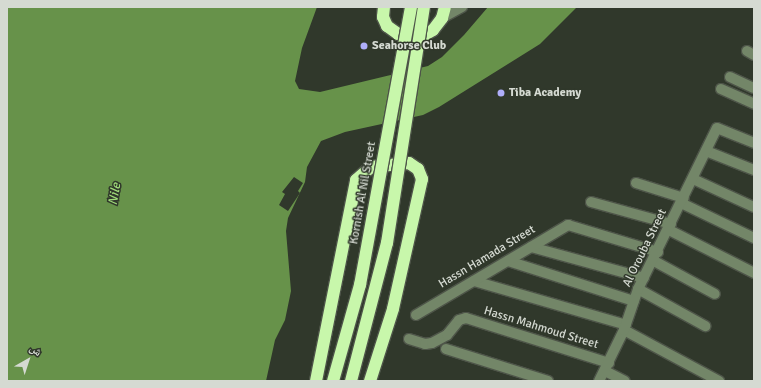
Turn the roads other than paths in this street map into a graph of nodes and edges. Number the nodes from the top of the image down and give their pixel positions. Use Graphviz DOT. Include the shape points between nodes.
graph roads {
  1 [pos="384,7"];
  2 [pos="411,7"];
  3 [pos="424,7"];
  4 [pos="462,7"];
  5 [pos="444,12"];
  6 [pos="730,77"];
  7 [pos="754,88"];
  8 [pos="721,90"];
  9 [pos="754,104"];
  10 [pos="754,143"];
  11 [pos="706,151"];
  12 [pos="754,170"];
  13 [pos="693,179"];
  14 [pos="636,183"];
  15 [pos="683,201"];
  16 [pos="591,202"];
  17 [pos="754,207"];
  18 [pos="670,227"];
  19 [pos="754,238"];
  20 [pos="531,247"];
  21 [pos="656,257"];
  22 [pos="508,261"];
  23 [pos="754,273"];
  24 [pos="644,278"];
  25 [pos="474,281"];
  26 [pos="638,289"];
  27 [pos="715,294"];
  28 [pos="634,301"];
  29 [pos="416,315"];
  30 [pos="705,326"];
  31 [pos="625,328"];
  32 [pos="409,339"];
  33 [pos="446,349"];
  34 [pos="607,367"];
  35 [pos="316,381"];
  36 [pos="333,381"];
  37 [pos="351,381"];
  38 [pos="370,381"];
  39 [pos="548,381"];
  40 [pos="599,381"];
  41 [pos="625,381"];
  42 [pos="719,381"];
  1 -- 5 [label="highway" via="383,17 387,26 398,34 426,34 433,30"];
  2 -- 36 [label="highway, Kornish Al Nil Street, bridge" via="360,284"];
  3 -- 37 [label="highway, bridge" via="388,236"];
  4 -- 5 [label="street"];
  6 -- 7 [label="street"];
  8 -- 9 [label="street"];
  10 -- 11 [label="street, Al Orouba Street" via="717,128"];
  11 -- 12 [label="street"];
  11 -- 13 [label="street, Al Orouba Street"];
  13 -- 15 [label="street, Al Orouba Street"];
  13 -- 17 [label="street"];
  14 -- 15 [label="street"];
  15 -- 18 [label="street, Al Orouba Street"];
  15 -- 19 [label="street"];
  16 -- 18 [label="street"];
  18 -- 21 [label="street, Al Orouba Street"];
  18 -- 23 [label="street"];
  20 -- 21 [label="street, Hassn Hamada Street" via="566,226 573,226"];
  20 -- 22 [label="street, Hassn Hamada Street"];
  20 -- 24 [label="street"];
  21 -- 24 [label="street, Al Orouba Street"];
  21 -- 27 [label="street"];
  22 -- 25 [label="street, Hassn Hamada Street"];
  22 -- 28 [label="street"];
  24 -- 26 [label="street, Al Orouba Street"];
  25 -- 29 [label="street, Hassn Hamada Street"];
  25 -- 31 [label="street"];
  26 -- 28 [label="street, Al Orouba Street"];
  26 -- 30 [label="street"];
  28 -- 31 [label="street, Al Orouba Street"];
  31 -- 34 [label="street, Al Orouba Street"];
  31 -- 42 [label="street"];
  32 -- 34 [label="street, Hassn Mahmoud Street" via="425,344 432,343 448,335 459,320 466,318"];
  33 -- 39 [label="street"];
  34 -- 40 [label="street, Al Orouba Street"];
  34 -- 41 [label="street, Hassn Mahmoud Street"];
  35 -- 38 [label="highway" via="356,180 371,167 409,163 418,169 422,179 393,309"];
}
